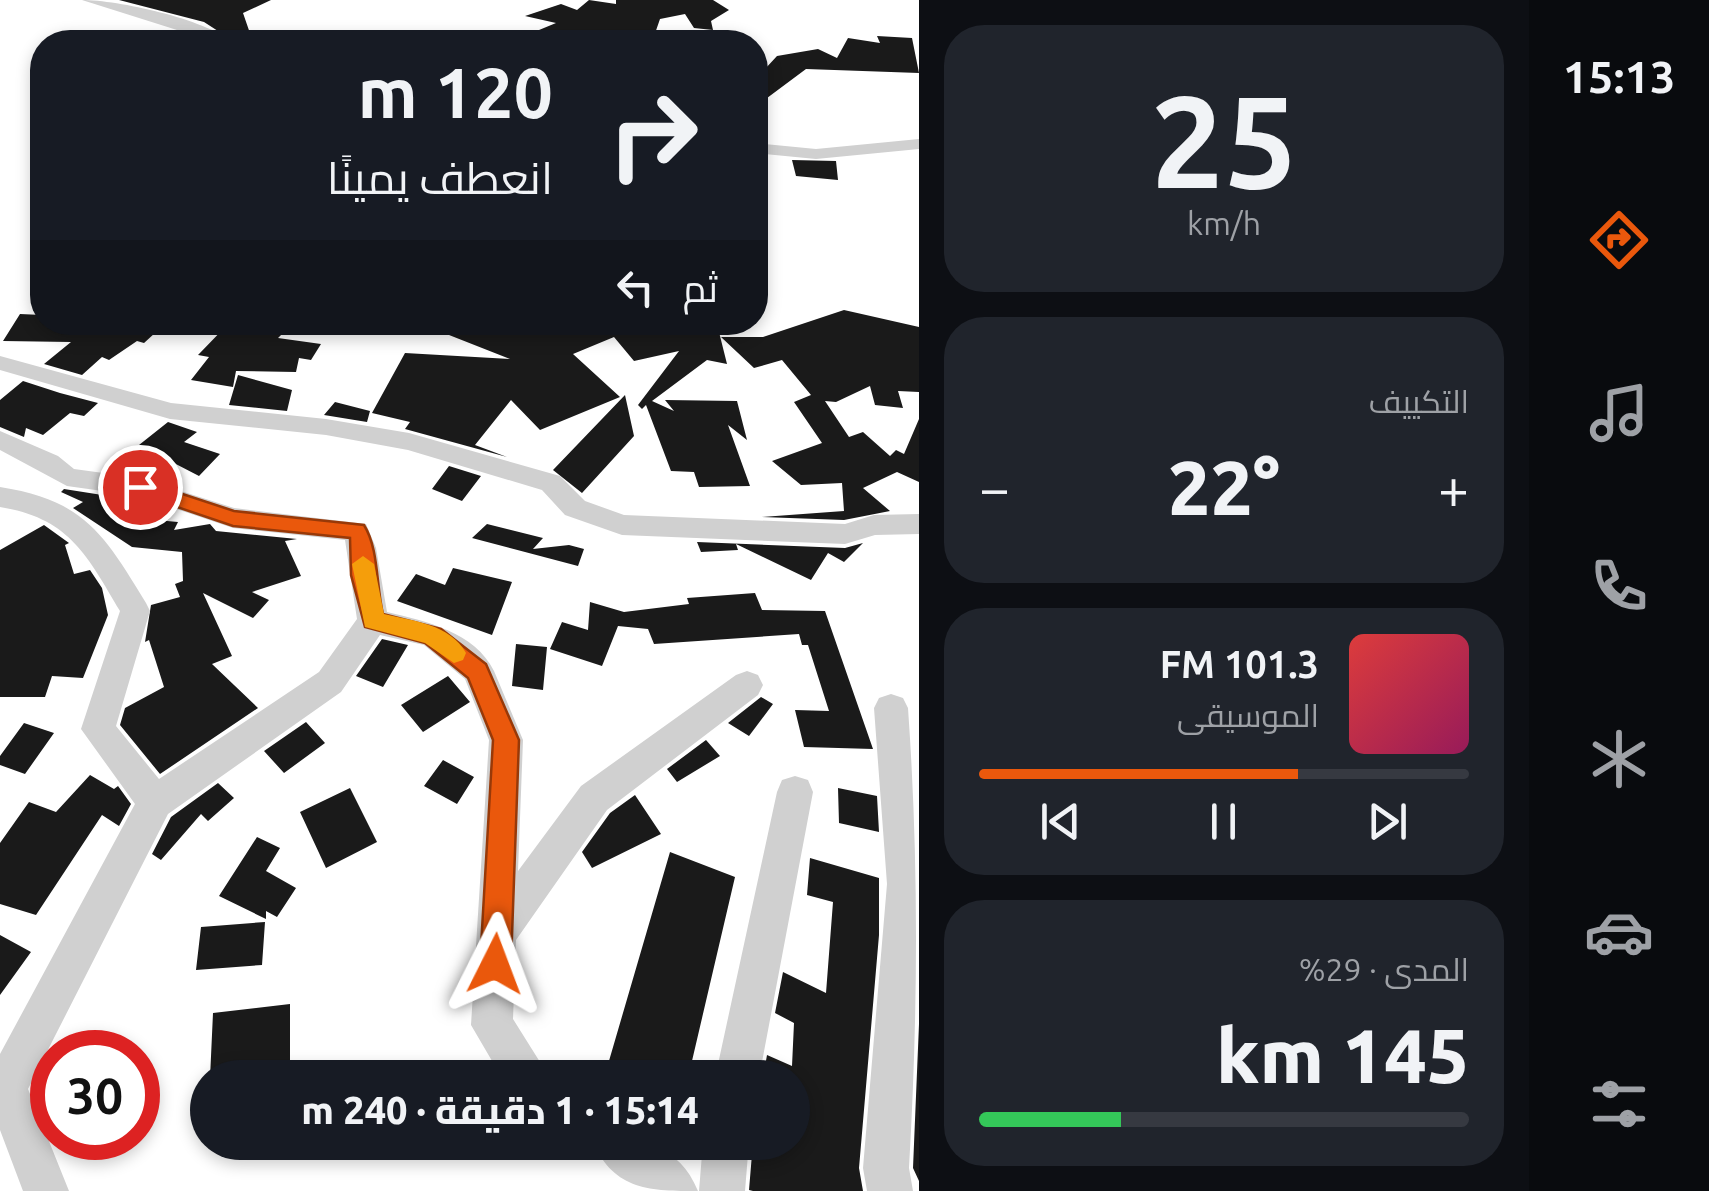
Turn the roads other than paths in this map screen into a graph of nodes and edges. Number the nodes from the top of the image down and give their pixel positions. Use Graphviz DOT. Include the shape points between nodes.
graph roads {
  1 [pos="88,0"];
  2 [pos="207,30"];
  3 [pos="919,144"];
  4 [pos="768,149"];
  5 [pos="0,363"];
  6 [pos="0,440"];
  7 [pos="0,498"];
  8 [pos="919,524"];
  9 [pos="374,621"];
  10 [pos="747,686"];
  11 [pos="891,708"];
  12 [pos="795,792"];
  13 [pos="155,802"];
  14 [pos="497,933"];
  15 [pos="516,1060"];
  16 [pos="741,1060"];
  17 [pos="637,1160"];
  18 [pos="725,1160"];
  19 [pos="46,1191"];
  20 [pos="675,1191"];
  21 [pos="722,1191"];
  22 [pos="890,1191"];
  1 -- 2 [label="street"];
  3 -- 4 [label="street" via="816,154"];
  5 -- 8 [label="street" via="170,411 409,442 551,482 576,508 622,525 845,534 874,525"];
  6 -- 9 [label="street" via="68,477 140,487 233,518 356,531 364,544 362,575"];
  7 -- 13 [label="street" via="24,500 84,528 134,610 98,729"];
  9 -- 13 [label="street" via="330,682"];
  9 -- 14 [label="street" via="432,635 478,671 506,740"];
  10 -- 14 [label="street" via="594,798"];
  11 -- 22 [label="street" via="906,884 886,1168"];
  12 -- 16 [label="street"];
  13 -- 19 [label="street" via="6,1087"];
  14 -- 15 [label="street" via="492,1024"];
  17 -- 20 [label="street"];
  18 -- 21 [label="street"];
}
